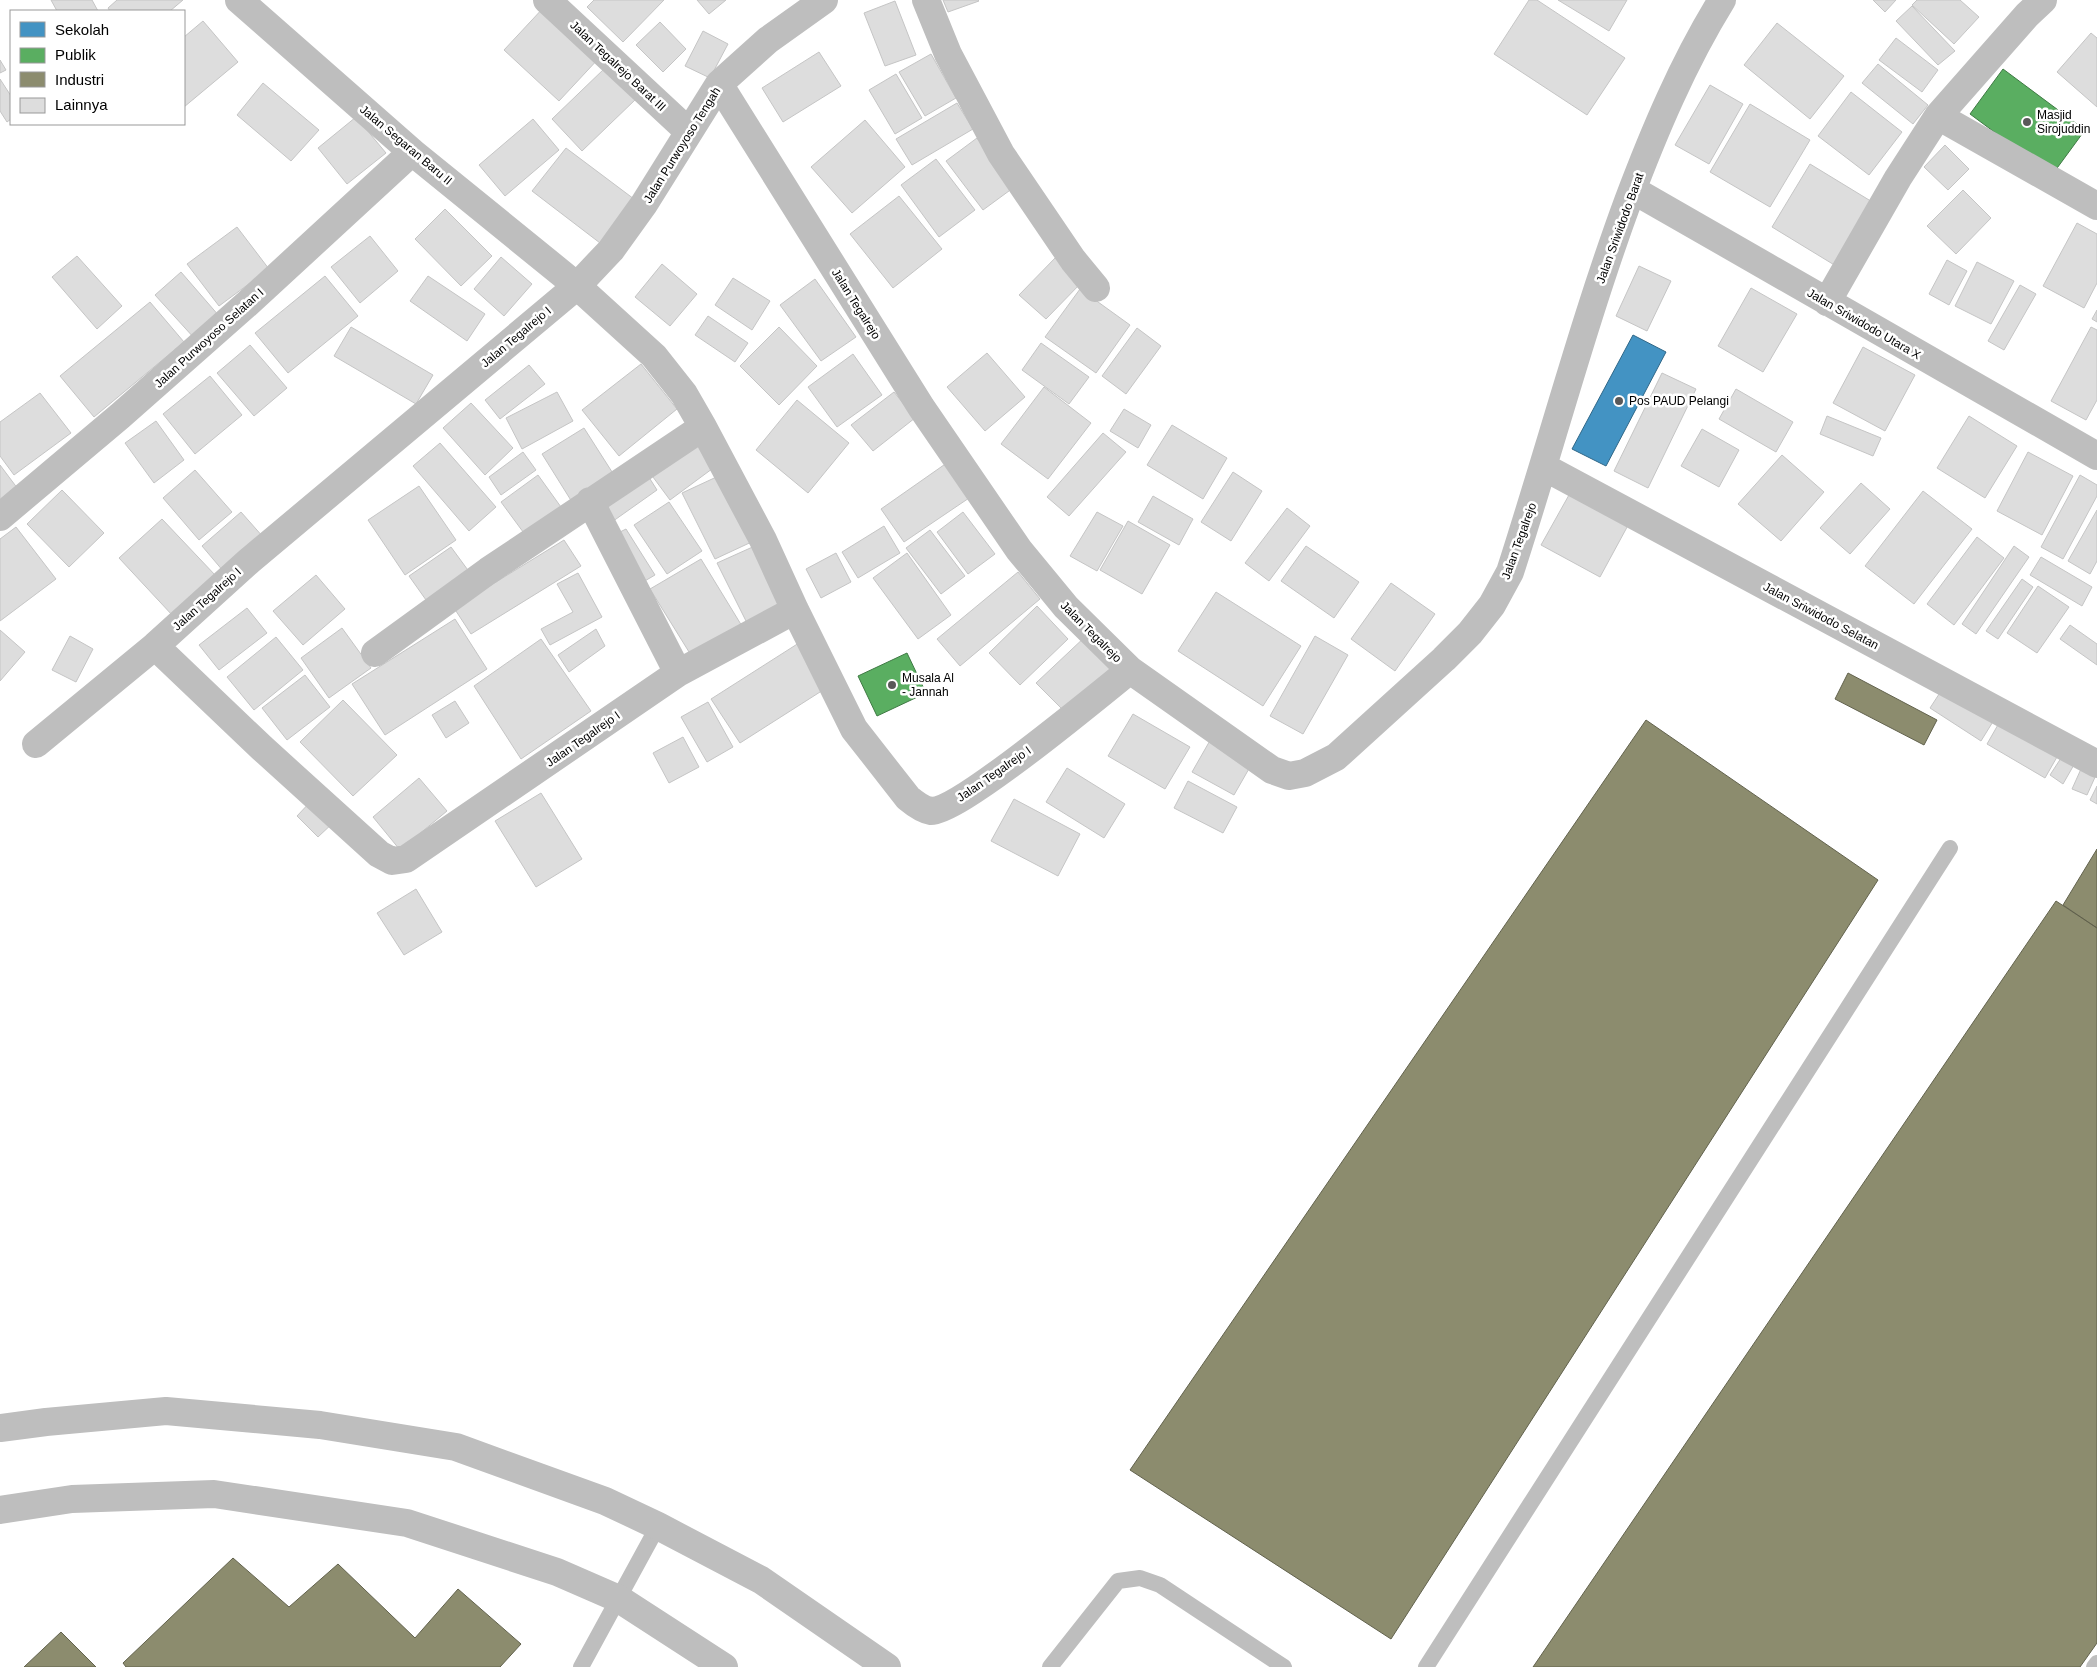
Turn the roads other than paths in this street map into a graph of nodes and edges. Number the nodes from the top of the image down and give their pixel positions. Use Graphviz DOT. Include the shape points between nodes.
graph roads {
  1 [pos="239,0"];
  2 [pos="547,0"];
  3 [pos="823,0"];
  4 [pos="926,0"];
  5 [pos="1722,0"];
  6 [pos="2043,0"];
  7 [pos="719,84"];
  8 [pos="1938,116"];
  9 [pos="689,132"];
  10 [pos="412,152"];
  11 [pos="1633,190"];
  12 [pos="2097,206"];
  13 [pos="577,286"];
  14 [pos="1096,288"];
  15 [pos="1827,302"];
  16 [pos="703,427"];
  17 [pos="2097,456"];
  18 [pos="1544,467"];
  19 [pos="590,501"];
  20 [pos="0,517"];
  21 [pos="794,610"];
  22 [pos="155,646"];
  23 [pos="375,652"];
  24 [pos="1130,670"];
  25 [pos="678,673"];
  26 [pos="36,744"];
  27 [pos="2097,764"];
  28 [pos="1950,848"];
  29 [pos="0,1428"];
  30 [pos="0,1510"];
  31 [pos="658,1526"];
  32 [pos="619,1599"];
  33 [pos="2097,1663"];
  34 [pos="580,1667"];
  35 [pos="724,1667"];
  36 [pos="887,1667"];
  37 [pos="1050,1667"];
  38 [pos="1284,1667"];
  39 [pos="1426,1667"];
  40 [pos="2094,1667"];
  1 -- 10 [label="street, Jalan Segaran Baru II"];
  2 -- 9 [label="street, Jalan Tegalrejo Barat III"];
  3 -- 7 [label="street, Jalan Purwoyoso Tengah" via="768,40"];
  4 -- 14 [label="street" via="948,54 1001,154"];
  5 -- 11 [label="street, Jalan Sriwidodo Barat" via="1703,30 1656,128"];
  6 -- 8 [label="street" via="2026,15"];
  7 -- 9 [label="street, Jalan Purwoyoso Tengah"];
  7 -- 24 [label="street, Jalan Tegalrejo" via="920,407 1019,550 1066,607"];
  8 -- 12 [label="street"];
  8 -- 15 [label="street" via="1898,178"];
  9 -- 13 [label="street, Jalan Purwoyoso Tengah" via="626,230"];
  10 -- 13 [label="street, Jalan Segaran Baru II"];
  10 -- 20 [label="street, Jalan Purwoyoso Selatan I" via="241,309"];
  11 -- 15 [label="street, Jalan Sriwidodo Utara X"];
  11 -- 18 [label="street, Jalan Sriwidodo Barat" via="1596,296"];
  13 -- 16 [label="street, Jalan Tegalrejo I" via="654,356 684,394"];
  13 -- 22 [label="street, Jalan Tegalrejo I" via="277,537"];
  15 -- 17 [label="street, Jalan Sriwidodo Utara X"];
  16 -- 19 [label="street"];
  16 -- 21 [label="street, Jalan Tegalrejo I" via="763,540"];
  18 -- 24 [label="street, Jalan Tegalrejo" via="1510,572 1492,605 1470,633 1423,679 1336,756 1305,773 1289,776 1272,770"];
  18 -- 27 [label="street, Jalan Sriwidodo Selatan"];
  19 -- 23 [label="street"];
  19 -- 25 [label="street"];
  21 -- 24 [label="street, Jalan Tegalrejo I" via="854,729 908,798 930,811 947,807 975,789"];
  21 -- 25 [label="street, Jalan Tegalrejo I"];
  22 -- 25 [label="street, Jalan Tegalrejo I" via="342,821 379,854 392,861 406,859"];
  22 -- 26 [label="street, Jalan Tegalrejo I"];
  28 -- 39 [label="lane"];
  29 -- 31 [label="street" via="166,1411 320,1425 456,1447 605,1501"];
  30 -- 32 [label="street" via="72,1500 214,1494 407,1523 557,1572"];
  31 -- 32 [label="lane"];
  31 -- 36 [label="street" via="761,1580"];
  32 -- 34 [label="lane"];
  32 -- 35 [label="street"];
  33 -- 40 [label="lane"];
  37 -- 38 [label="lane" via="1118,1581 1140,1578 1160,1586"];
}
